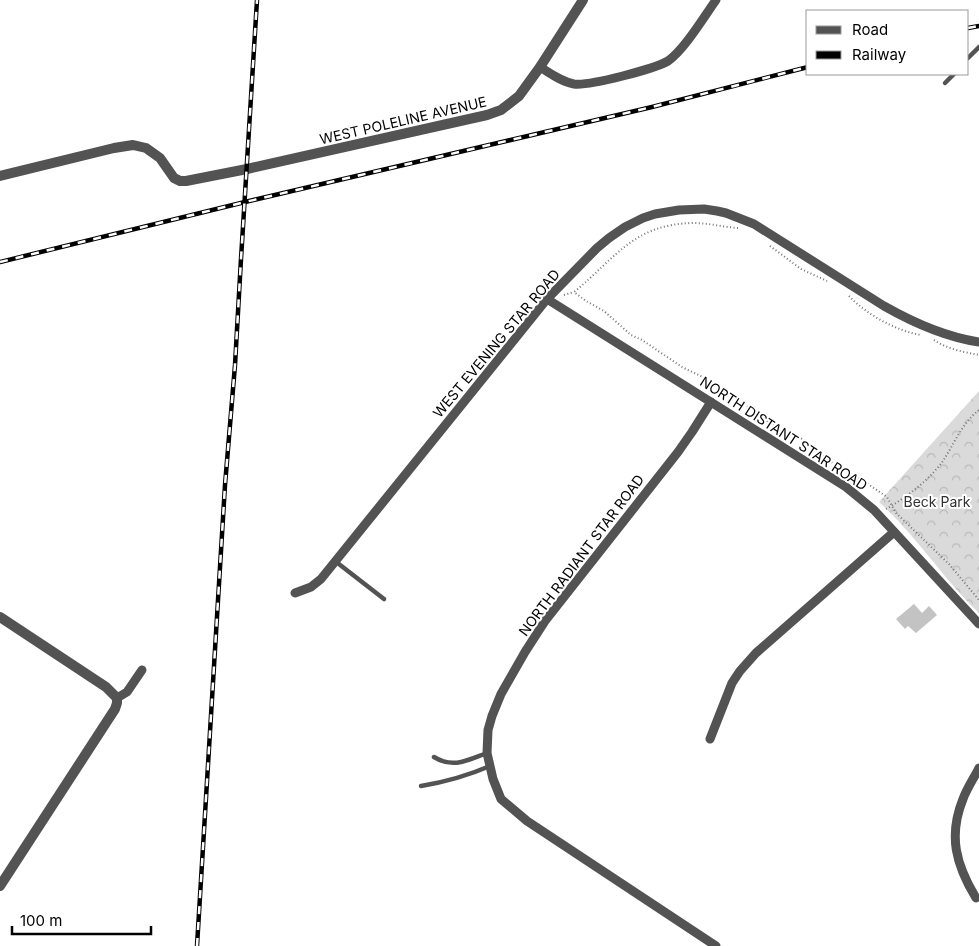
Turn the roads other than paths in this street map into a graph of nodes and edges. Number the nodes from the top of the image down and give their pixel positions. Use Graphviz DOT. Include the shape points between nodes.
graph roads {
  1 [pos="583,0"];
  2 [pos="716,0"];
  3 [pos="979,47"];
  4 [pos="969,57"];
  5 [pos="540,67"];
  6 [pos="953,75"];
  7 [pos="945,83"];
  8 [pos="0,176"];
  9 [pos="547,299"];
  10 [pos="979,342"];
  11 [pos="711,402"];
  12 [pos="894,532"];
  13 [pos="335,561"];
  14 [pos="295,593"];
  15 [pos="384,599"];
  16 [pos="0,617"];
  17 [pos="979,624"];
  18 [pos="142,670"];
  19 [pos="117,698"];
  20 [pos="710,739"];
  21 [pos="487,753"];
  22 [pos="434,757"];
  23 [pos="490,766"];
  24 [pos="979,768"];
  25 [pos="421,786"];
  26 [pos="0,886"];
  27 [pos="976,898"];
  28 [pos="716,946"];
  1 -- 5 [label="street, WEST POLELINE AVENUE"];
  2 -- 5 [label="street" via="677,53 658,65 582,84 558,78"];
  3 -- 4 [label="lane"];
  5 -- 8 [label="street, WEST POLELINE AVENUE" via="513,101 488,115 247,169 180,181 171,175 156,154 133,145"];
  6 -- 7 [label="lane"];
  9 -- 10 [label="street, WEST EVENING STAR ROAD" via="597,248 625,227 669,211 704,210 726,213 754,224 904,317 946,335"];
  9 -- 11 [label="street, NORTH DISTANT STAR ROAD"];
  9 -- 13 [label="street, WEST EVENING STAR ROAD"];
  11 -- 12 [label="street, NORTH DISTANT STAR ROAD" via="846,487"];
  11 -- 21 [label="street, NORTH RADIANT STAR ROAD" via="678,452 545,620 501,694 488,730"];
  12 -- 17 [label="street, NORTH DISTANT STAR ROAD"];
  12 -- 20 [label="street" via="768,642 740,671"];
  13 -- 14 [label="street, WEST EVENING STAR ROAD" via="311,587"];
  13 -- 15 [label="lane"];
  16 -- 19 [label="street" via="106,687"];
  18 -- 19 [label="street" via="127,692"];
  19 -- 26 [label="street" via="116,709"];
  21 -- 22 [label="lane" via="451,764"];
  21 -- 23 [label="street, NORTH RADIANT STAR ROAD"];
  23 -- 25 [label="lane" via="444,782"];
  23 -- 28 [label="street, NORTH RADIANT STAR ROAD" via="501,799 527,821"];
  24 -- 27 [label="street" via="964,797 955,829 959,862"];
}
